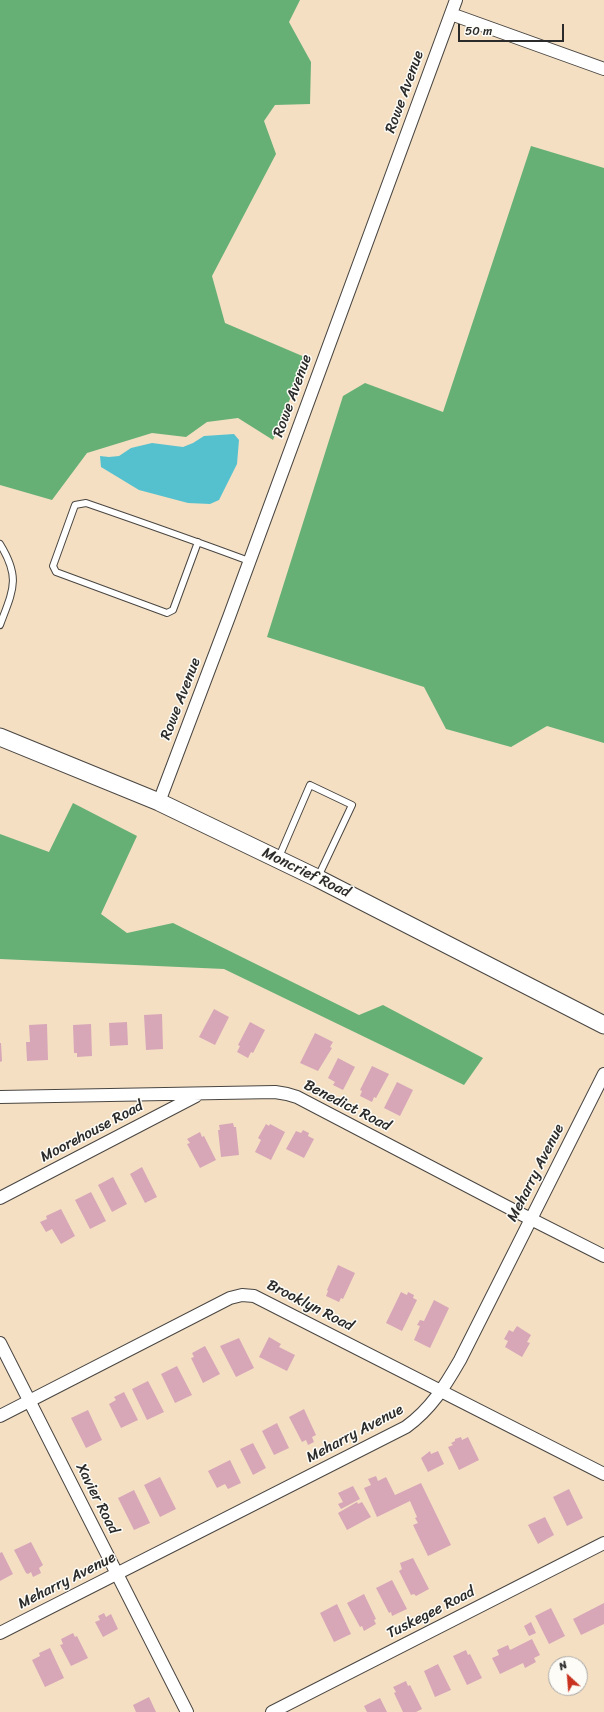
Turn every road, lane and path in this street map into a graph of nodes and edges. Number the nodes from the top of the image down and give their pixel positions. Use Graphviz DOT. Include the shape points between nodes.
graph roads {
  1 [pos="456,0"];
  2 [pos="451,14"];
  3 [pos="604,69"];
  4 [pos="198,542"];
  5 [pos="0,544"];
  6 [pos="249,561"];
  7 [pos="0,625"];
  8 [pos="0,737"];
  9 [pos="159,802"];
  10 [pos="278,859"];
  11 [pos="317,878"];
  12 [pos="604,1025"];
  13 [pos="604,1074"];
  14 [pos="199,1094"];
  15 [pos="0,1097"];
  16 [pos="0,1198"];
  17 [pos="531,1220"];
  18 [pos="604,1256"];
  19 [pos="0,1343"];
  20 [pos="442,1391"];
  21 [pos="30,1401"];
  22 [pos="0,1416"];
  23 [pos="604,1474"];
  24 [pos="604,1543"];
  25 [pos="117,1574"];
  26 [pos="0,1633"];
  27 [pos="187,1712"];
  28 [pos="272,1712"];
  1 -- 2 [label="street, Rowe Avenue"];
  2 -- 3 [label="street"];
  2 -- 6 [label="street, Rowe Avenue"];
  4 -- 4 [label="lane" via="86,503 75,505 53,566 56,572 167,613 173,610"];
  4 -- 6 [label="lane"];
  5 -- 7 [label="lane" via="14,573 13,589"];
  6 -- 9 [label="street, Rowe Avenue"];
  8 -- 9 [label="main road, Moncrief Road"];
  9 -- 10 [label="main road, Moncrief Road"];
  10 -- 11 [label="main road, Moncrief Road"];
  10 -- 11 [label="lane" via="310,785 345,801 352,805"];
  11 -- 12 [label="main road, Moncrief Road"];
  13 -- 17 [label="street, Meharry Avenue"];
  14 -- 15 [label="street, Benedict Road"];
  14 -- 16 [label="street, Moorehouse Road"];
  14 -- 17 [label="street, Benedict Road" via="275,1092 292,1096"];
  17 -- 18 [label="street, Benedict Road"];
  17 -- 20 [label="street, Meharry Avenue"];
  19 -- 21 [label="street, Xavier Road"];
  20 -- 21 [label="street, Brooklyn Road" via="264,1300 242,1295 230,1298"];
  20 -- 23 [label="street, Brooklyn Road"];
  20 -- 25 [label="street, Meharry Avenue" via="428,1408 406,1427"];
  21 -- 22 [label="street, Brooklyn Road"];
  21 -- 25 [label="street, Xavier Road"];
  24 -- 28 [label="street, Tuskegee Road"];
  25 -- 26 [label="street, Meharry Avenue"];
  25 -- 27 [label="street, Xavier Road"];
}
